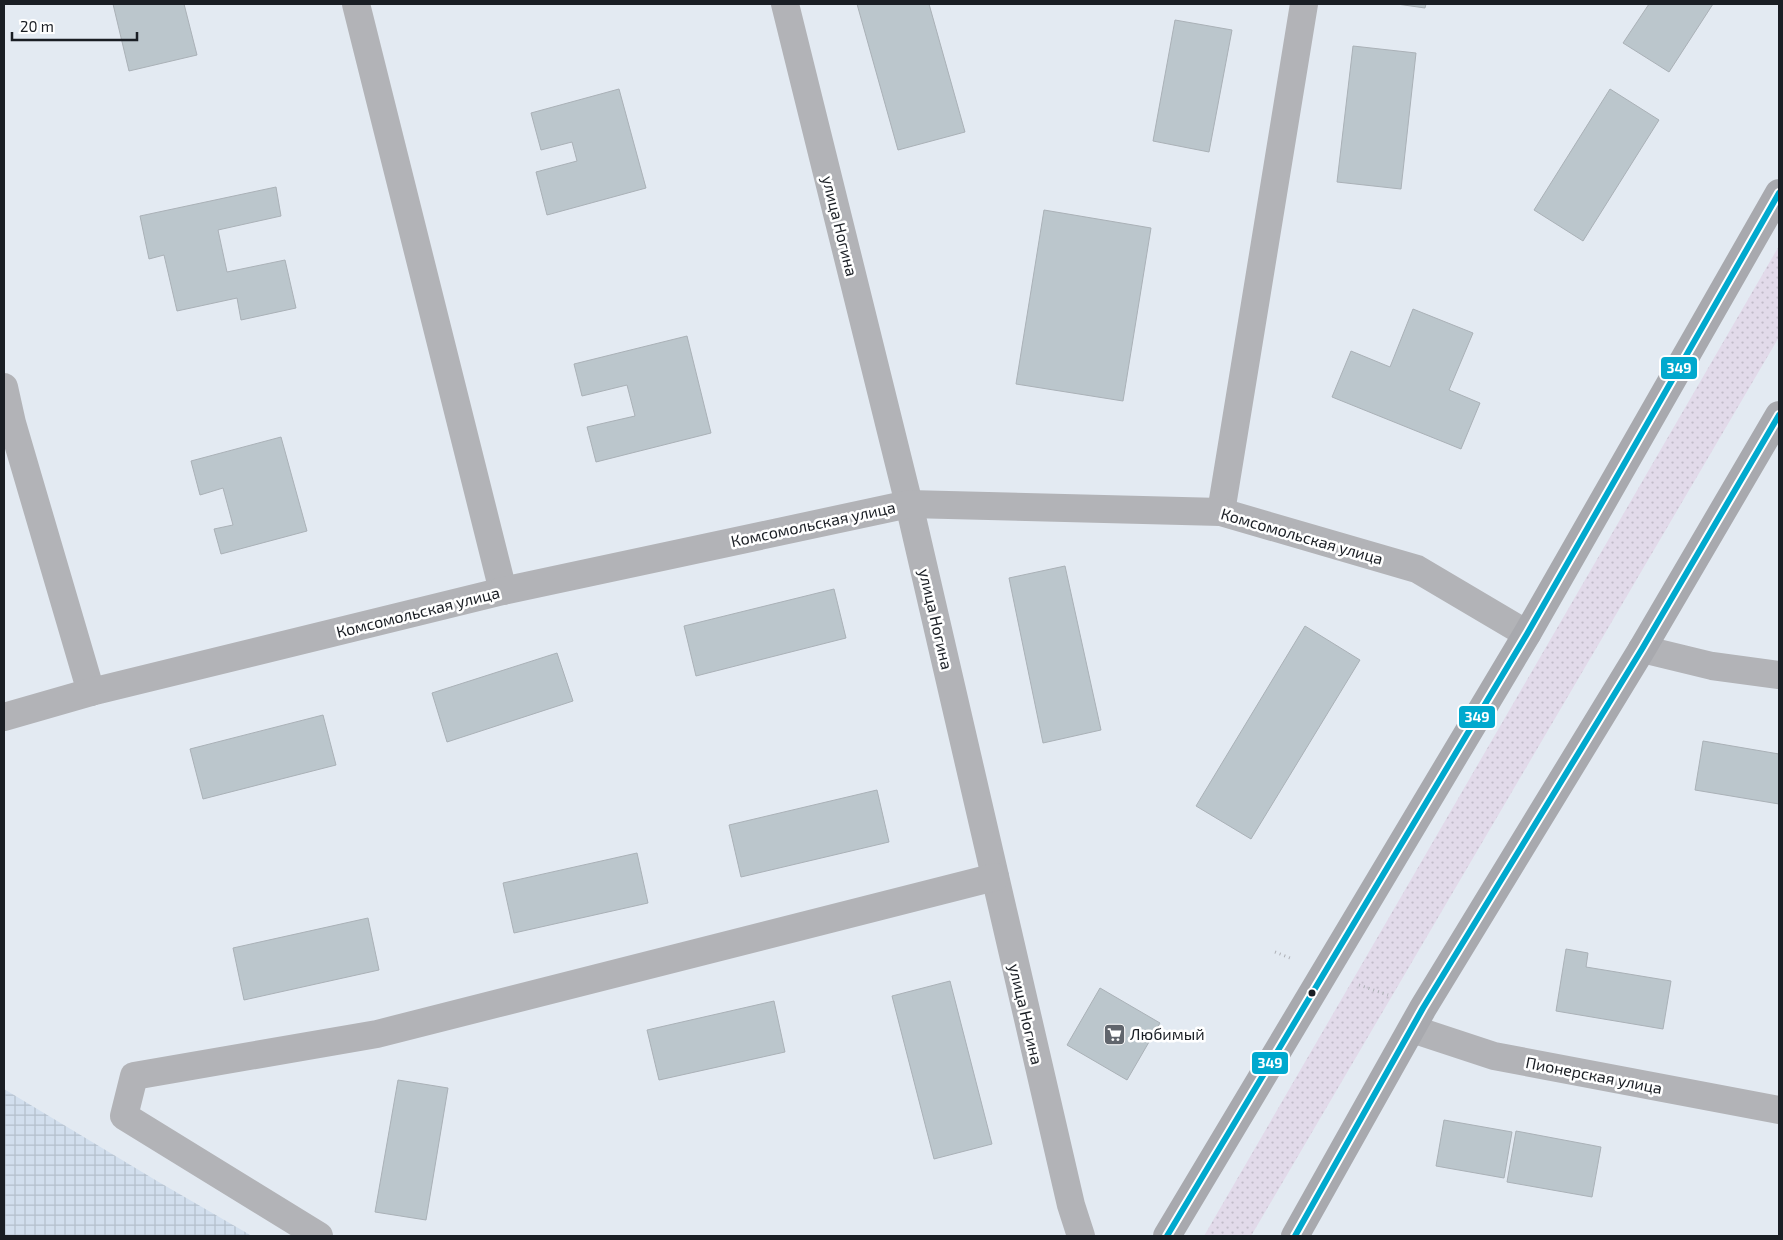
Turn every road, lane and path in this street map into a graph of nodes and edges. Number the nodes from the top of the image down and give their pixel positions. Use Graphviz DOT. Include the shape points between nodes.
graph roads {
  1 [pos="356,4"];
  2 [pos="785,4"];
  3 [pos="1304,4"];
  4 [pos="1779,194"];
  5 [pos="4,387"];
  6 [pos="1779,414"];
  7 [pos="8,424"];
  8 [pos="909,504"];
  9 [pos="1221,512"];
  10 [pos="502,591"];
  11 [pos="1527,634"];
  12 [pos="1642,649"];
  13 [pos="1779,675"];
  14 [pos="91,692"];
  15 [pos="4,716"];
  16 [pos="994,877"];
  17 [pos="1275,952"];
  18 [pos="1324,972"];
  19 [pos="1418,1018"];
  20 [pos="1779,1110"];
  21 [pos="319,1236"];
  22 [pos="1081,1236"];
  23 [pos="1168,1236"];
  24 [pos="1295,1236"];
  1 -- 10 [label="street"];
  2 -- 8 [label="street, улица Ногина"];
  3 -- 9 [label="street"];
  4 -- 11 [label="main road"];
  5 -- 7 [label="street"];
  6 -- 12 [label="main road"];
  7 -- 14 [label="street"];
  8 -- 9 [label="street, Комсомольская улица"];
  8 -- 10 [label="street, Комсомольская улица"];
  8 -- 16 [label="street, улица Ногина"];
  9 -- 11 [label="street, Комсомольская улица" via="1417,569"];
  10 -- 14 [label="street, Комсомольская улица"];
  11 -- 18 [label="main road"];
  12 -- 13 [label="street" via="1712,666"];
  12 -- 19 [label="main road"];
  14 -- 15 [label="street, Комсомольская улица"];
  16 -- 21 [label="street" via="377,1034 134,1076 124,1116"];
  16 -- 22 [label="street, улица Ногина"];
  17 -- 18 [label="path"];
  18 -- 19 [label="path"];
  18 -- 23 [label="main road"];
  19 -- 20 [label="street, Пионерская улица" via="1494,1056"];
  19 -- 24 [label="main road"];
}
